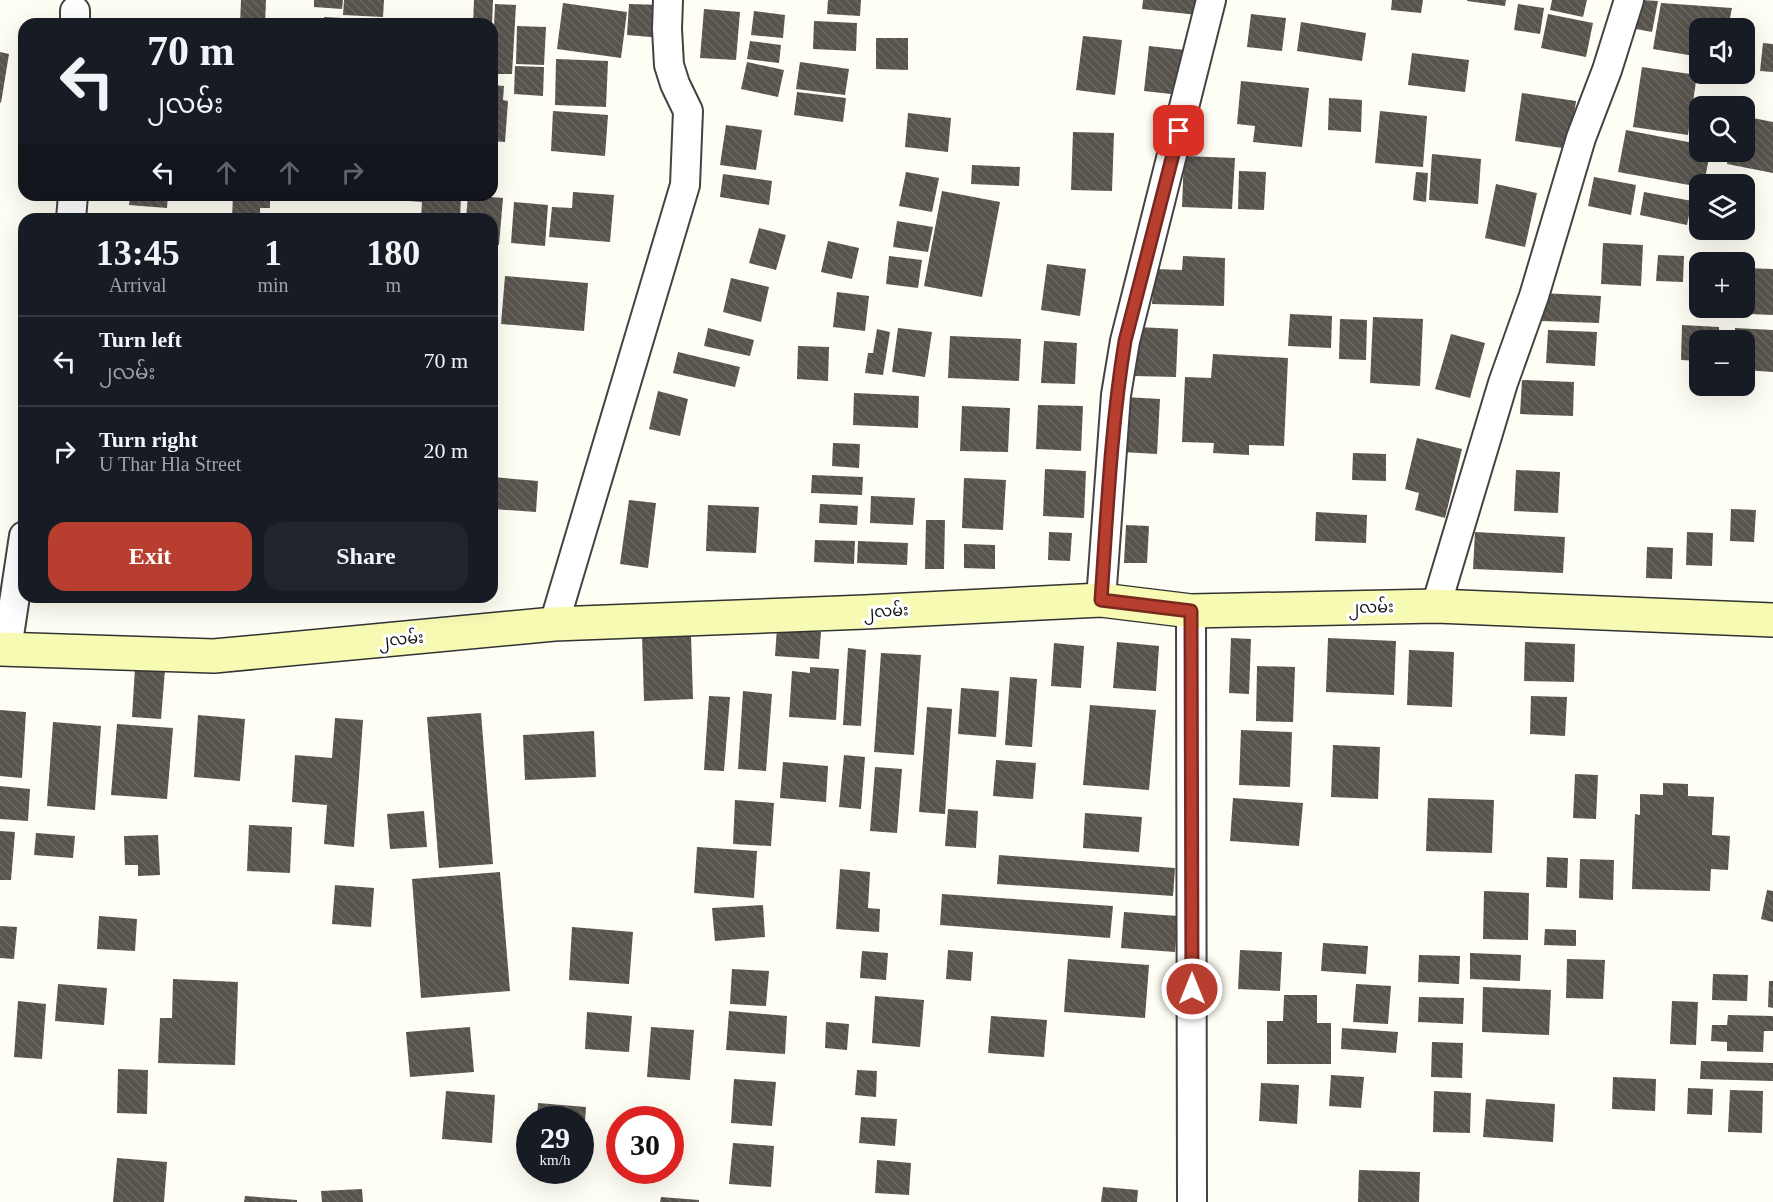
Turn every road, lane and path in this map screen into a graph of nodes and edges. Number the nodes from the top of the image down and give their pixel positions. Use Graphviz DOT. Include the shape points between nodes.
graph roads {
  1 [pos="668,0"];
  2 [pos="1211,0"];
  3 [pos="1629,0"];
  4 [pos="18,568"];
  5 [pos="1101,600"];
  6 [pos="1436,606"];
  7 [pos="1191,611"];
  8 [pos="1773,621"];
  9 [pos="555,624"];
  10 [pos="3,649"];
  11 [pos="1192,1202"];
  1 -- 9 [label="street" via="669,65 688,111 685,185"];
  2 -- 5 [label="street" via="1125,341 1116,395"];
  3 -- 6 [label="street" via="1581,138"];
  4 -- 10 [label="street"];
  5 -- 7 [label="street, ၂လမ်း"];
  5 -- 9 [label="street, ၂လမ်း"];
  6 -- 7 [label="street, ၂လမ်း"];
  6 -- 8 [label="street, ၂လမ်း"];
  7 -- 11 [label="street"];
  9 -- 10 [label="street, ၂လမ်း" via="214,656"];
}
